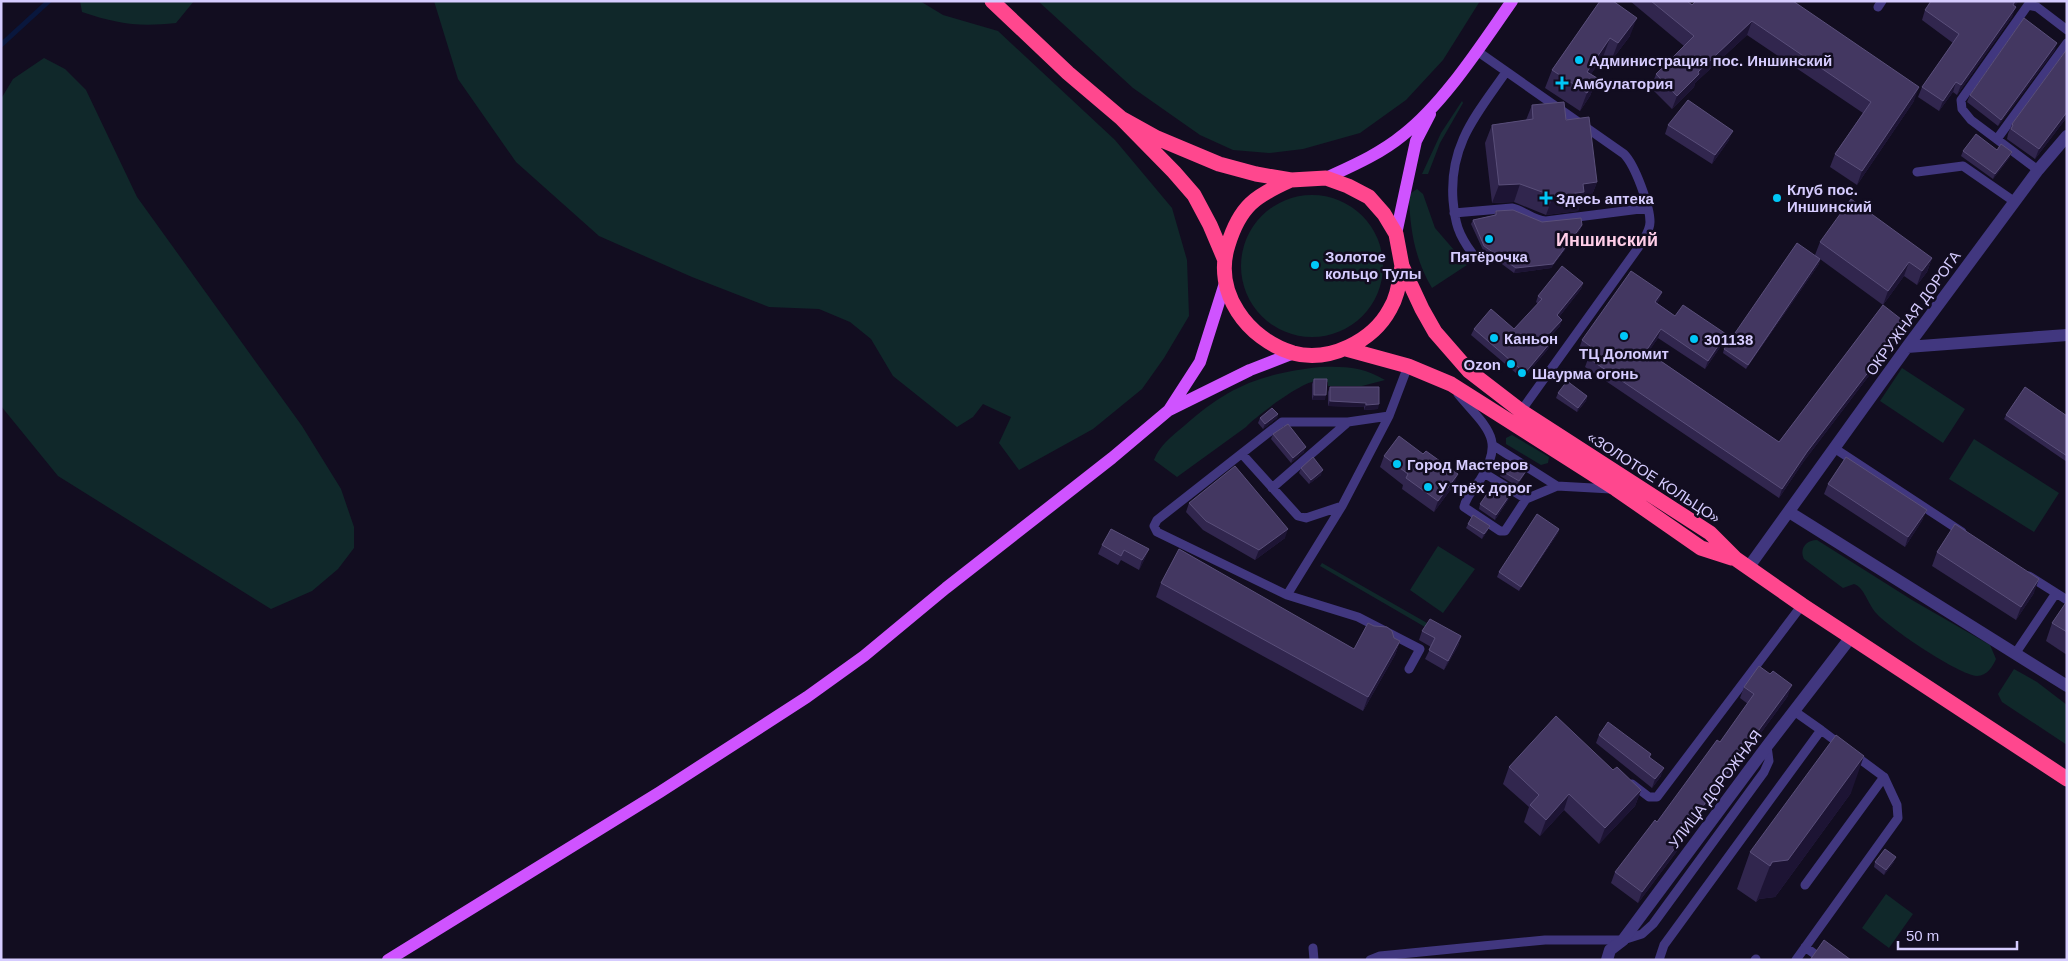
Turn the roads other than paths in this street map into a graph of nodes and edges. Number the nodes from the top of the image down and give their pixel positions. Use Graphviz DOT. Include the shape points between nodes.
graph roads {
  1 [pos="992,1"];
  2 [pos="1512,1"];
  3 [pos="2067,30"];
  4 [pos="2067,43"];
  5 [pos="1477,51"];
  6 [pos="1506,72"];
  7 [pos="1438,101"];
  8 [pos="1122,118"];
  9 [pos="2067,136"];
  10 [pos="1996,139"];
  11 [pos="2038,170"];
  12 [pos="1917,172"];
  13 [pos="1326,178"];
  14 [pos="1291,180"];
  15 [pos="2015,202"];
  16 [pos="1648,208"];
  17 [pos="1454,213"];
  18 [pos="1396,234"];
  19 [pos="1472,253"];
  20 [pos="1224,258"];
  21 [pos="1402,266"];
  22 [pos="1225,283"];
  23 [pos="2067,334"];
  24 [pos="1907,347"];
  25 [pos="1346,349"];
  26 [pos="1294,353"];
  27 [pos="1408,366"];
  28 [pos="1451,384"];
  29 [pos="1169,410"];
  30 [pos="1521,411"];
  31 [pos="1389,416"];
  32 [pos="1348,422"];
  33 [pos="1494,446"];
  34 [pos="1834,448"];
  35 [pos="1242,454"];
  36 [pos="1484,472"];
  37 [pos="1557,486"];
  38 [pos="1272,488"];
  39 [pos="1616,489"];
  40 [pos="1526,499"];
  41 [pos="1342,506"];
  42 [pos="1789,512"];
  43 [pos="1974,540"];
  44 [pos="1742,563"];
  45 [pos="2023,572"];
  46 [pos="2056,593"];
  47 [pos="1287,595"];
  48 [pos="2067,600"];
  49 [pos="1802,605"];
  50 [pos="1851,637"];
  51 [pos="2015,654"];
  52 [pos="1409,669"];
  53 [pos="2067,686"];
  54 [pos="1794,711"];
  55 [pos="1821,730"];
  56 [pos="1884,777"];
  57 [pos="2067,779"];
  58 [pos="1627,780"];
  59 [pos="1805,885"];
  60 [pos="1623,940"];
  61 [pos="1805,947"];
  62 [pos="1313,948"];
  63 [pos="388,960"];
  64 [pos="1314,960"];
  65 [pos="1370,960"];
  66 [pos="1607,960"];
  67 [pos="1659,960"];
  68 [pos="1796,960"];
  69 [pos="1823,960"];
  1 -- 8 [label="highway, «ЗОЛОТОЕ КОЛЬЦО»" via="1068,73"];
  2 -- 5 [label="main road"];
  3 -- 10 [label="lane" via="2037,7 2028,6 1962,97 1961,106 1965,114"];
  4 -- 10 [label="lane"];
  5 -- 6 [label="lane"];
  5 -- 7 [label="main road"];
  6 -- 16 [label="lane" via="1624,154"];
  6 -- 17 [label="lane" via="1459,145 1453,180"];
  7 -- 13 [label="main road" via="1404,135 1373,155"];
  7 -- 18 [label="main road" via="1416,141"];
  8 -- 14 [label="highway, «ЗОЛОТОЕ КОЛЬЦО»" via="1157,138 1219,164"];
  8 -- 20 [label="highway, «ЗОЛОТОЕ КОЛЬЦО»" via="1194,195"];
  9 -- 11 [label="street, ОКРУЖНАЯ ДОРОГА"];
  10 -- 11 [label="lane"];
  11 -- 15 [label="street, ОКРУЖНАЯ ДОРОГА"];
  12 -- 15 [label="lane" via="1963,166"];
  13 -- 14 [label="highway, «ЗОЛОТОЕ КОЛЬЦО»"];
  13 -- 18 [label="highway, «ЗОЛОТОЕ КОЛЬЦО»" via="1369,197"];
  14 -- 20 [label="highway, «ЗОЛОТОЕ КОЛЬЦО»" via="1266,191 1247,206 1234,224"];
  15 -- 24 [label="street, ОКРУЖНАЯ ДОРОГА"];
  16 -- 17 [label="lane" via="1546,221 1512,208"];
  16 -- 30 [label="lane" via="1649,226 1643,241"];
  17 -- 19 [label="lane" via="1459,234"];
  18 -- 21 [label="highway, «ЗОЛОТОЕ КОЛЬЦО»"];
  20 -- 22 [label="highway, «ЗОЛОТОЕ КОЛЬЦО»"];
  21 -- 25 [label="highway, «ЗОЛОТОЕ КОЛЬЦО»" via="1398,293 1390,310 1379,326"];
  21 -- 30 [label="highway, «ЗОЛОТОЕ КОЛЬЦО»" via="1436,332 1469,371"];
  22 -- 26 [label="highway, «ЗОЛОТОЕ КОЛЬЦО»" via="1248,327 1268,343"];
  22 -- 29 [label="main road" via="1200,362"];
  23 -- 24 [label="street"];
  24 -- 34 [label="street, ОКРУЖНАЯ ДОРОГА"];
  25 -- 26 [label="highway, «ЗОЛОТОЕ КОЛЬЦО»" via="1320,354"];
  25 -- 27 [label="highway, «ЗОЛОТОЕ КОЛЬЦО»"];
  26 -- 29 [label="main road" via="1250,370"];
  27 -- 28 [label="highway, «ЗОЛОТОЕ КОЛЬЦО»"];
  27 -- 31 [label="lane"];
  28 -- 33 [label="lane" via="1489,433"];
  28 -- 39 [label="highway, «ЗОЛОТОЕ КОЛЬЦО»"];
  29 -- 63 [label="main road" via="843,672 727,750"];
  30 -- 44 [label="highway, «ЗОЛОТОЕ КОЛЬЦО»" via="1710,533"];
  31 -- 32 [label="lane"];
  31 -- 41 [label="lane"];
  32 -- 35 [label="lane" via="1282,422"];
  32 -- 38 [label="lane"];
  33 -- 36 [label="lane"];
  33 -- 37 [label="lane"];
  34 -- 42 [label="street, ОКРУЖНАЯ ДОРОГА"];
  34 -- 43 [label="lane"];
  35 -- 38 [label="lane"];
  35 -- 47 [label="lane" via="1157,520 1154,528"];
  36 -- 40 [label="lane"];
  36 -- 40 [label="lane" via="1464,506 1503,532"];
  37 -- 39 [label="lane"];
  37 -- 40 [label="lane"];
  38 -- 41 [label="lane" via="1302,518"];
  39 -- 44 [label="highway, «ЗОЛОТОЕ КОЛЬЦО»" via="1701,548"];
  41 -- 47 [label="lane"];
  42 -- 44 [label="street, ОКРУЖНАЯ ДОРОГА"];
  42 -- 51 [label="street"];
  44 -- 49 [label="highway, «ЗОЛОТОЕ КОЛЬЦО»"];
  45 -- 46 [label="lane"];
  46 -- 48 [label="lane"];
  46 -- 51 [label="lane"];
  47 -- 52 [label="lane" via="1358,617 1420,649"];
  49 -- 50 [label="highway, «ЗОЛОТОЕ КОЛЬЦО»"];
  49 -- 58 [label="lane" via="1657,798 1649,797"];
  50 -- 54 [label="street, УЛИЦА ДОРОЖНАЯ"];
  50 -- 57 [label="highway, «ЗОЛОТОЕ КОЛЬЦО»"];
  51 -- 53 [label="street"];
  54 -- 55 [label="lane"];
  54 -- 60 [label="street, УЛИЦА ДОРОЖНАЯ"];
  55 -- 56 [label="lane"];
  55 -- 67 [label="lane" via="1664,945"];
  56 -- 59 [label="lane"];
  56 -- 61 [label="lane" via="1897,805 1898,818"];
  60 -- 65 [label="lane" via="1545,940 1380,956"];
  60 -- 66 [label="street, УЛИЦА ДОРОЖНАЯ" via="1610,950"];
  61 -- 68 [label="lane"];
  61 -- 69 [label="lane"];
  62 -- 64 [label="lane"];
}
